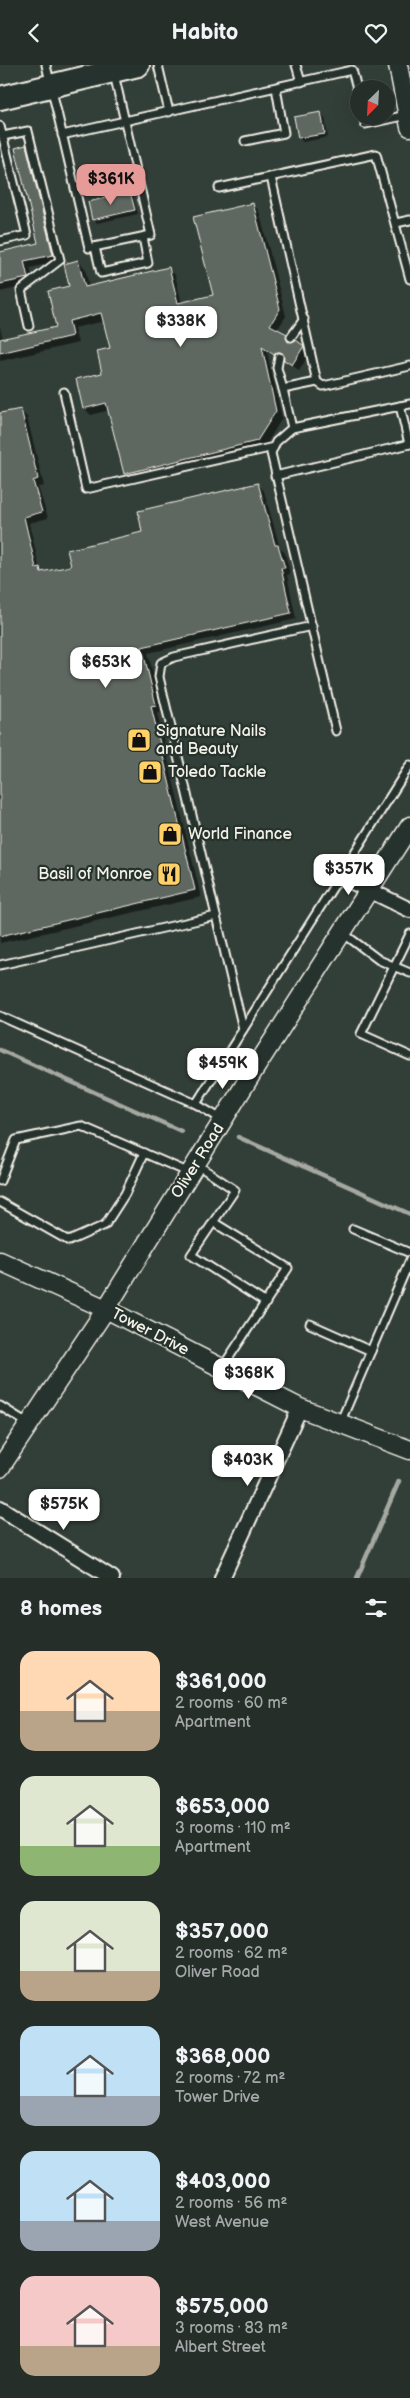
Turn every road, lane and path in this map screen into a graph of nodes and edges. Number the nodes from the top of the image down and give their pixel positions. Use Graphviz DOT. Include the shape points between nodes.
graph roads {
  1 [pos="138,65"];
  2 [pos="158,65"];
  3 [pos="296,65"];
  4 [pos="398,65"];
  5 [pos="113,71"];
  6 [pos="48,75"];
  7 [pos="355,80"];
  8 [pos="301,82"];
  9 [pos="276,87"];
  10 [pos="1,95"];
  11 [pos="169,112"];
  12 [pos="408,121"];
  13 [pos="125,122"];
  14 [pos="395,122"];
  15 [pos="0,126"];
  16 [pos="62,135"];
  17 [pos="2,136"];
  18 [pos="246,141"];
  19 [pos="3,149"];
  20 [pos="271,177"];
  21 [pos="219,188"];
  22 [pos="410,220"];
  23 [pos="396,223"];
  24 [pos="143,237"];
  25 [pos="0,241"];
  26 [pos="95,247"];
  27 [pos="410,279"];
  28 [pos="304,319"];
  29 [pos="29,326"];
  30 [pos="291,337"];
  31 [pos="279,357"];
  32 [pos="410,366"];
  33 [pos="317,382"];
  34 [pos="283,389"];
  35 [pos="64,392"];
  36 [pos="410,404"];
  37 [pos="400,406"];
  38 [pos="292,428"];
  39 [pos="410,444"];
  40 [pos="274,447"];
  41 [pos="275,475"];
  42 [pos="312,626"];
  43 [pos="336,731"];
  44 [pos="410,765"];
  45 [pos="410,827"];
  46 [pos="340,876"];
  47 [pos="370,891"];
  48 [pos="410,910"];
  49 [pos="216,916"];
  50 [pos="343,933"];
  51 [pos="410,934"];
  52 [pos="0,965"];
  53 [pos="394,967"];
  54 [pos="410,973"];
  55 [pos="0,1016"];
  56 [pos="243,1029"];
  57 [pos="410,1056"];
  58 [pos="196,1104"];
  59 [pos="224,1120"];
  60 [pos="144,1153"];
  61 [pos="193,1168"];
  62 [pos="0,1181"];
  63 [pos="0,1202"];
  64 [pos="214,1222"];
  65 [pos="353,1229"];
  66 [pos="410,1253"];
  67 [pos="410,1260"];
  68 [pos="0,1261"];
  69 [pos="266,1303"];
  70 [pos="106,1309"];
  71 [pos="310,1324"];
  72 [pos="371,1351"];
  73 [pos="222,1368"];
  74 [pos="0,1406"];
  75 [pos="300,1408"];
  76 [pos="340,1423"];
  77 [pos="29,1425"];
  78 [pos="410,1450"];
  79 [pos="0,1468"];
  80 [pos="0,1508"];
  81 [pos="112,1578"];
  82 [pos="222,1578"];
  1 -- 5 [label="main road"];
  2 -- 11 [label="lane"];
  3 -- 8 [label="lane"];
  4 -- 12 [label="street"];
  5 -- 6 [label="main road"];
  5 -- 13 [label="lane"];
  6 -- 10 [label="main road"];
  6 -- 16 [label="lane"];
  7 -- 8 [label="lane" via="352,70"];
  8 -- 9 [label="lane"];
  9 -- 11 [label="lane"];
  9 -- 18 [label="lane" via="284,133"];
  11 -- 13 [label="lane"];
  12 -- 14 [label="lane"];
  13 -- 16 [label="lane"];
  13 -- 24 [label="lane" via="151,235"];
  15 -- 17 [label="lane"];
  16 -- 26 [label="lane" via="89,249"];
  17 -- 19 [label="lane"];
  17 -- 29 [label="lane" via="28,131 60,260 21,290"];
  19 -- 25 [label="lane" via="27,235"];
  20 -- 21 [label="lane"];
  20 -- 23 [label="lane" via="376,154"];
  20 -- 28 [label="lane"];
  22 -- 23 [label="lane"];
  23 -- 27 [label="lane"];
  24 -- 26 [label="lane"];
  24 -- 26 [label="lane" via="148,263 101,273"];
  28 -- 30 [label="lane"];
  28 -- 33 [label="lane"];
  31 -- 34 [label="lane" via="277,368"];
  32 -- 33 [label="lane" via="324,386"];
  33 -- 34 [label="lane"];
  34 -- 38 [label="lane"];
  35 -- 40 [label="lane" via="86,489"];
  36 -- 37 [label="lane"];
  37 -- 38 [label="lane"];
  37 -- 39 [label="lane"];
  38 -- 40 [label="lane"];
  39 -- 41 [label="lane"];
  40 -- 41 [label="lane" via="271,453"];
  41 -- 42 [label="lane"];
  42 -- 43 [label="lane"];
  42 -- 49 [label="lane" via="174,657 161,663 159,677"];
  44 -- 46 [label="lane"];
  45 -- 47 [label="street, Oliver Road"];
  46 -- 47 [label="street"];
  46 -- 56 [label="lane"];
  47 -- 48 [label="street"];
  47 -- 50 [label="street, Oliver Road"];
  49 -- 52 [label="lane"];
  49 -- 56 [label="lane"];
  50 -- 53 [label="lane"];
  50 -- 59 [label="street, Oliver Road"];
  51 -- 53 [label="lane"];
  53 -- 54 [label="lane"];
  53 -- 57 [label="lane" via="361,1034"];
  55 -- 58 [label="lane"];
  56 -- 58 [label="lane"];
  58 -- 59 [label="lane"];
  59 -- 61 [label="street, Oliver Road"];
  60 -- 61 [label="lane"];
  60 -- 62 [label="lane" via="81,1126 16,1140"];
  60 -- 63 [label="lane" via="125,1194 104,1225 69,1241"];
  61 -- 64 [label="lane" via="235,1189"];
  61 -- 70 [label="street, Oliver Road"];
  64 -- 69 [label="lane" via="288,1268"];
  64 -- 69 [label="lane" via="191,1255"];
  65 -- 66 [label="lane"];
  67 -- 72 [label="lane"];
  68 -- 70 [label="street, Tower Drive"];
  69 -- 73 [label="lane"];
  70 -- 73 [label="street, Tower Drive"];
  70 -- 77 [label="street, Oliver Road"];
  71 -- 72 [label="lane"];
  72 -- 76 [label="lane"];
  73 -- 75 [label="street, Tower Drive"];
  74 -- 77 [label="lane"];
  75 -- 76 [label="street, Tower Drive"];
  75 -- 82 [label="street"];
  76 -- 78 [label="street, Tower Drive"];
  77 -- 79 [label="street, Oliver Road"];
  80 -- 81 [label="street"];
}
